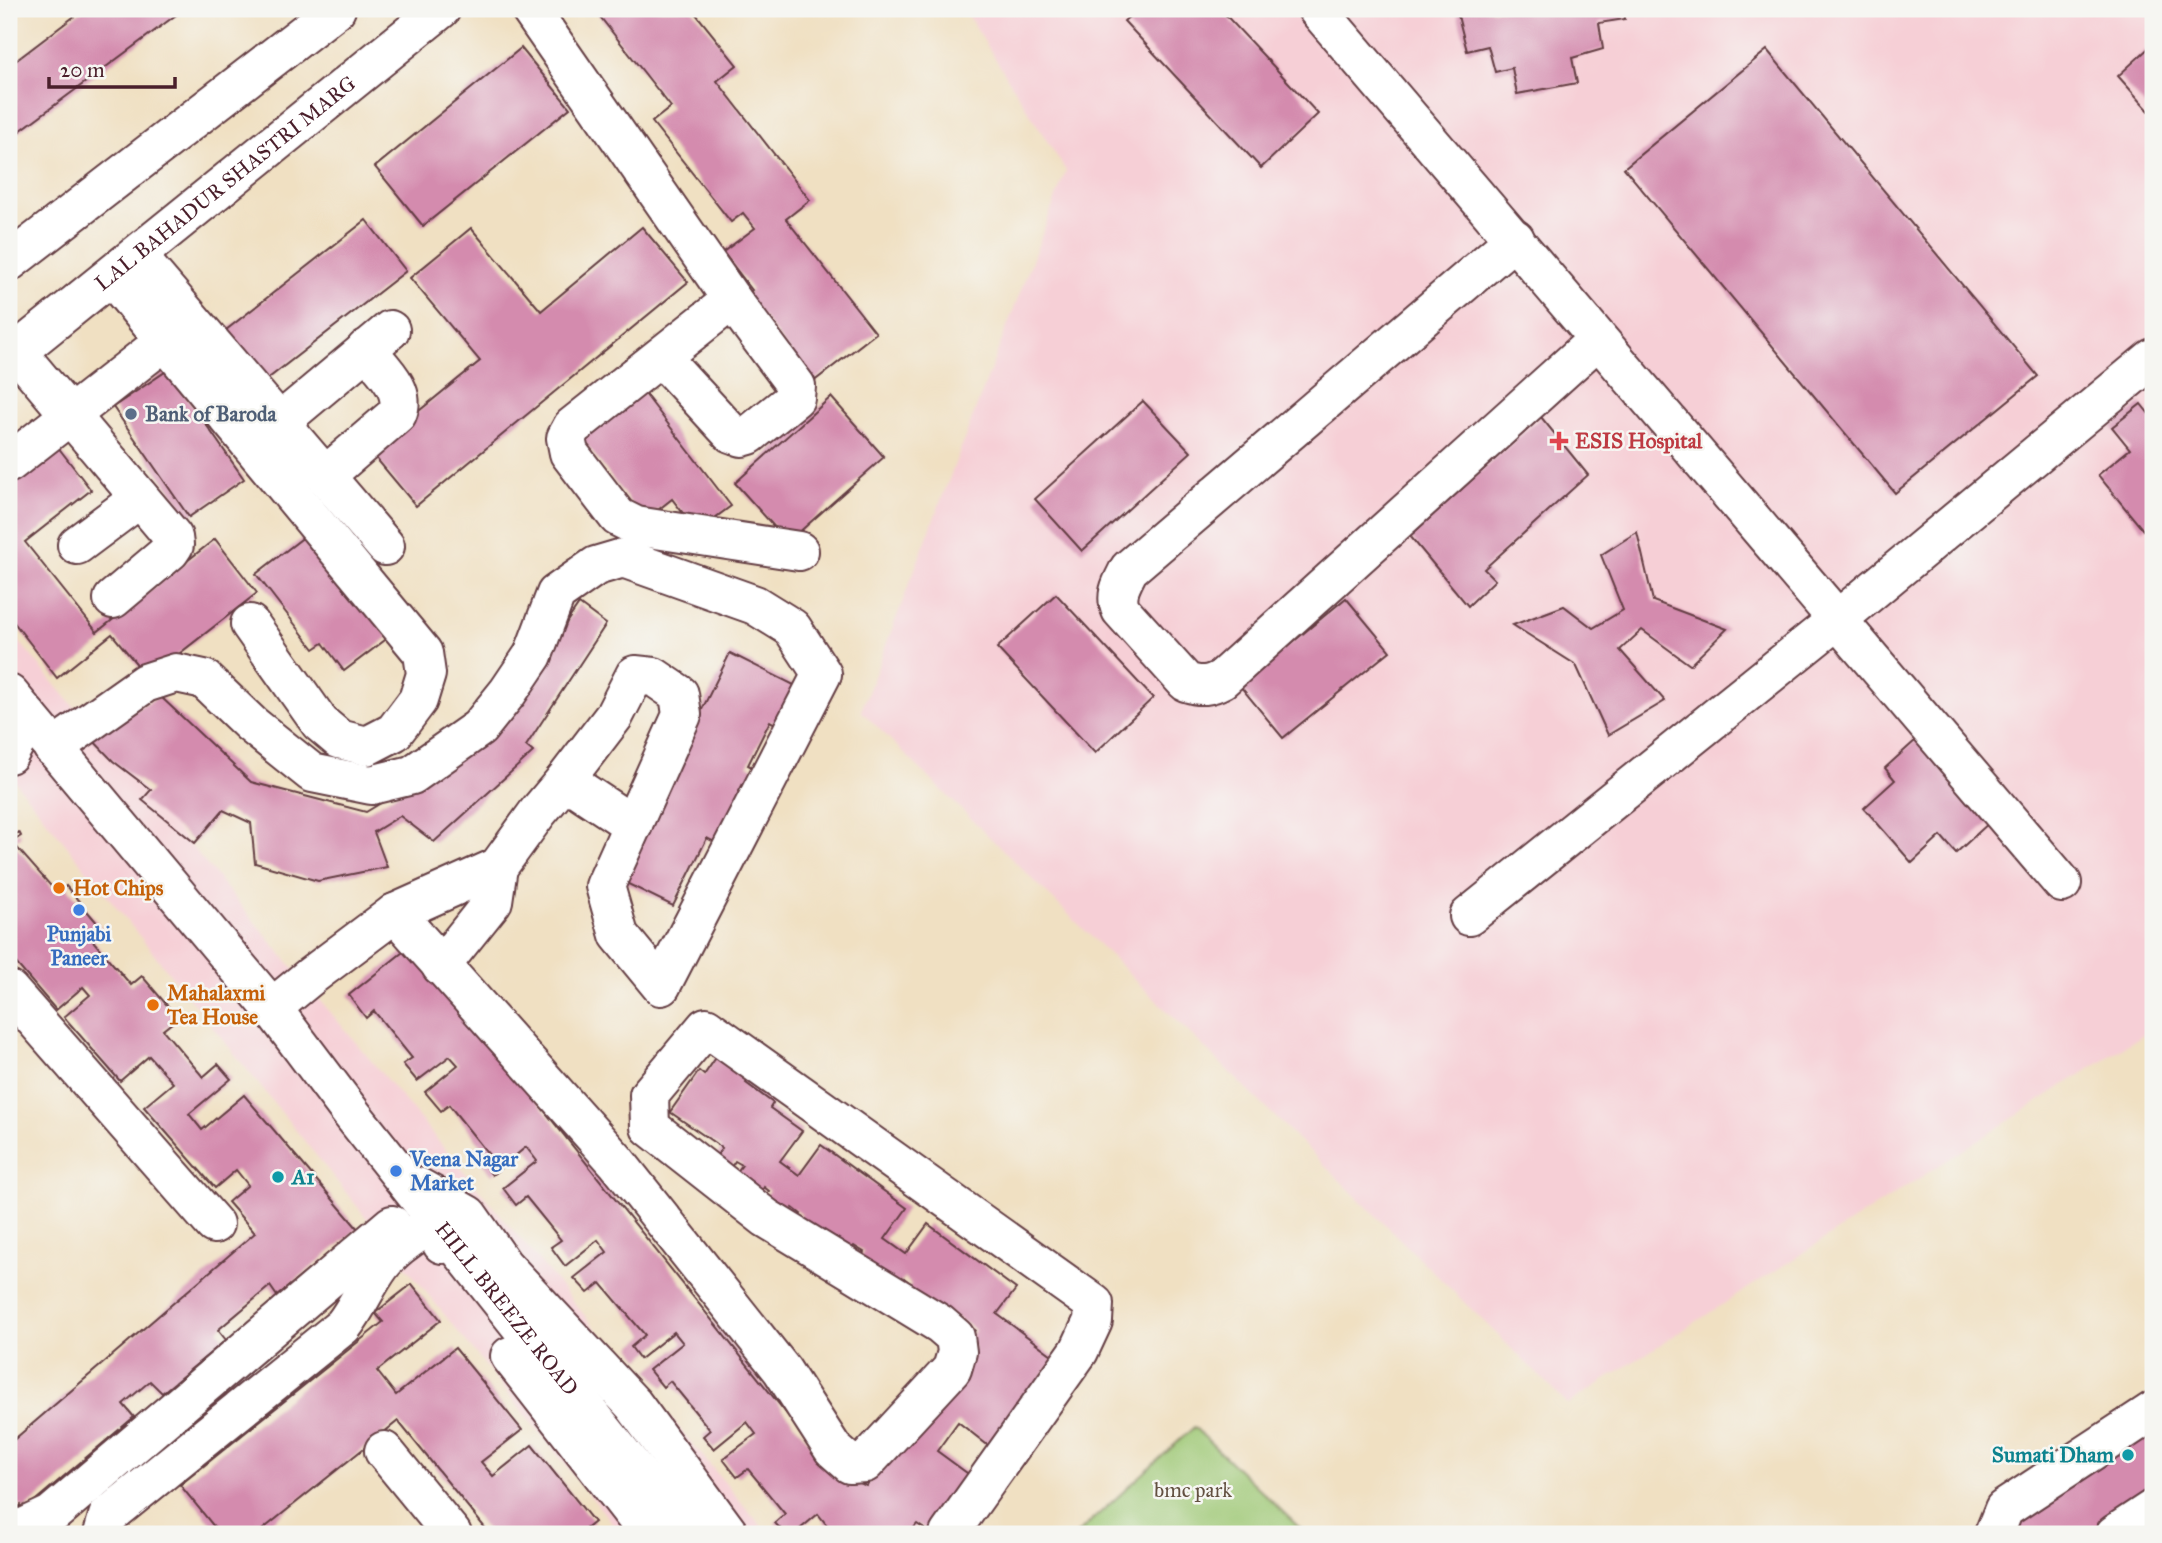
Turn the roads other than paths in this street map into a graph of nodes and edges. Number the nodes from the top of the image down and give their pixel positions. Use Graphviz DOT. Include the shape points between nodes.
graph roads {
  1 [pos="441,9"];
  2 [pos="530,9"];
  3 [pos="1317,9"];
  4 [pos="323,12"];
  5 [pos="1515,239"];
  6 [pos="9,262"];
  7 [pos="124,266"];
  8 [pos="732,300"];
  9 [pos="1597,340"];
  10 [pos="164,341"];
  11 [pos="13,355"];
  12 [pos="661,357"];
  13 [pos="2153,358"];
  14 [pos="70,415"];
  15 [pos="279,422"];
  16 [pos="9,463"];
  17 [pos="325,476"];
  18 [pos="140,498"];
  19 [pos="77,545"];
  20 [pos="386,546"];
  21 [pos="799,551"];
  22 [pos="113,599"];
  23 [pos="1838,620"];
  24 [pos="250,624"];
  25 [pos="19,706"];
  26 [pos="53,748"];
  27 [pos="9,754"];
  28 [pos="565,780"];
  29 [pos="633,825"];
  30 [pos="498,867"];
  31 [pos="2062,883"];
  32 [pos="395,913"];
  33 [pos="1469,916"];
  34 [pos="441,966"];
  35 [pos="661,986"];
  36 [pos="9,990"];
  37 [pos="272,1008"];
  38 [pos="706,1027"];
  39 [pos="650,1127"];
  40 [pos="616,1161"];
  41 [pos="420,1200"];
  42 [pos="214,1224"];
  43 [pos="2153,1411"];
  44 [pos="384,1451"];
  45 [pos="2153,1508"];
  46 [pos="9,1532"];
  47 [pos="103,1534"];
  48 [pos="452,1534"];
  49 [pos="649,1534"];
  50 [pos="686,1534"];
  51 [pos="729,1534"];
  52 [pos="948,1534"];
  53 [pos="1994,1534"];
  54 [pos="2115,1534"];
  1 -- 7 [label="street, LAL BAHADUR SHASTRI MARG"];
  2 -- 8 [label="street"];
  3 -- 5 [label="street"];
  4 -- 6 [label="street"];
  5 -- 9 [label="street"];
  5 -- 9 [label="street" via="1129,569 1120,586 1122,610 1186,682 1210,685 1223,679"];
  7 -- 10 [label="street"];
  7 -- 11 [label="street, LAL BAHADUR SHASTRI MARG"];
  7 -- 15 [label="street"];
  8 -- 12 [label="street"];
  8 -- 12 [label="street" via="796,386 790,403 742,437 731,433"];
  9 -- 23 [label="street"];
  10 -- 14 [label="street"];
  10 -- 24 [label="street" via="423,653 426,674 418,700 394,732 367,746 339,739 320,723"];
  11 -- 14 [label="street"];
  12 -- 21 [label="street" via="572,427 566,438 569,453 618,517 636,526"];
  13 -- 23 [label="street"];
  14 -- 16 [label="street"];
  14 -- 18 [label="street"];
  15 -- 17 [label="street"];
  15 -- 17 [label="street" via="378,340 401,393 401,405 397,414"];
  17 -- 20 [label="street"];
  18 -- 19 [label="street"];
  18 -- 22 [label="street" via="173,537 174,545"];
  23 -- 31 [label="street"];
  23 -- 33 [label="street"];
  25 -- 26 [label="street, HILL BREEZE ROAD"];
  25 -- 27 [label="street"];
  26 -- 35 [label="street" via="145,683 176,673 204,679 312,773 371,785 412,775 479,728 533,654 556,594 596,566 622,558 755,605 792,628 822,674"];
  26 -- 37 [label="street, HILL BREEZE ROAD"];
  28 -- 29 [label="street"];
  28 -- 29 [label="street" via="614,716 635,675 654,677 679,694 682,715"];
  28 -- 30 [label="street"];
  29 -- 35 [label="street" via="605,886 619,935"];
  30 -- 32 [label="street"];
  30 -- 34 [label="street" via="493,901"];
  32 -- 34 [label="street"];
  32 -- 37 [label="street"];
  34 -- 40 [label="street"];
  35 -- 38 [label="street"];
  36 -- 42 [label="street"];
  37 -- 41 [label="street, HILL BREEZE ROAD"];
  38 -- 39 [label="street" via="649,1095"];
  38 -- 52 [label="street" via="1094,1304 1093,1321 1079,1351"];
  39 -- 40 [label="street"];
  39 -- 40 [label="street" via="765,1218 956,1337 952,1370 865,1463 850,1464 833,1449 782,1370"];
  41 -- 46 [label="street" via="51,1515"];
  41 -- 47 [label="street" via="399,1247 382,1263 343,1326 108,1516"];
  41 -- 49 [label="street" via="453,1282"];
  41 -- 50 [label="street, HILL BREEZE ROAD"];
  41 -- 51 [label="street" via="468,1215 503,1265 633,1404"];
  43 -- 53 [label="street" via="2004,1509"];
  44 -- 48 [label="street"];
  45 -- 54 [label="street"];
}
